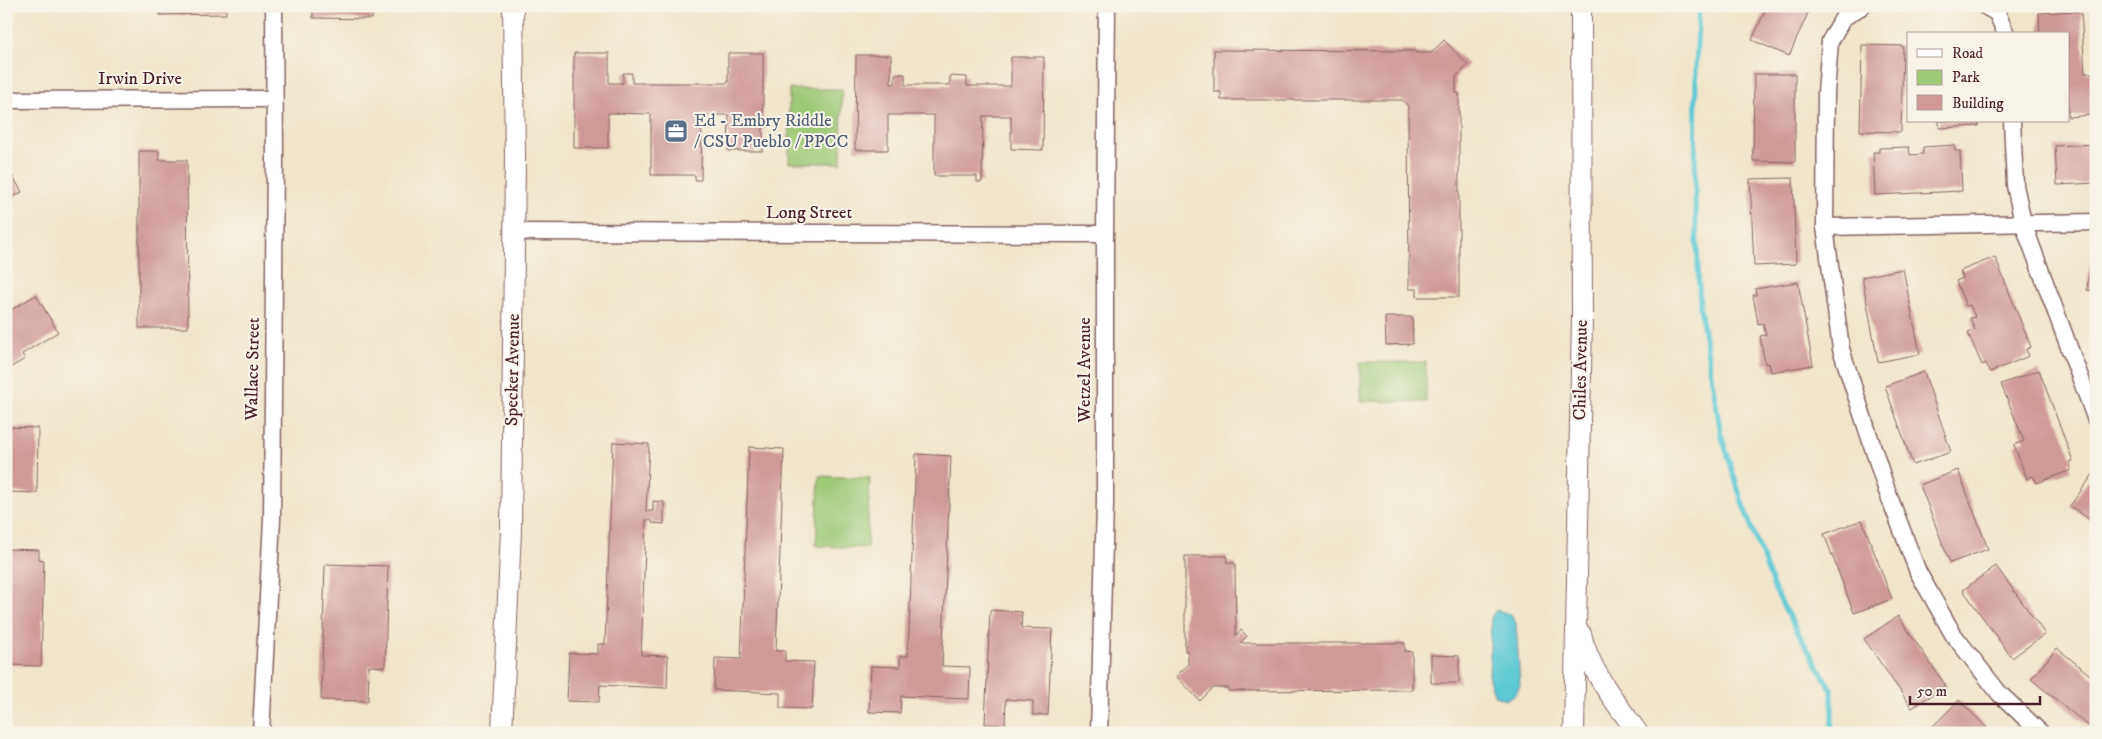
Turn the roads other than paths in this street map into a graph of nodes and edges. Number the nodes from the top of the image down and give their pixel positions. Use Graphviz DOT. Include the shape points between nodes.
graph roads {
  1 [pos="274,6"];
  2 [pos="513,6"];
  3 [pos="1107,6"];
  4 [pos="1581,6"];
  5 [pos="1862,6"];
  6 [pos="1985,6"];
  7 [pos="2005,32"];
  8 [pos="274,99"];
  9 [pos="6,100"];
  10 [pos="2012,122"];
  11 [pos="2096,222"];
  12 [pos="2023,223"];
  13 [pos="1826,227"];
  14 [pos="514,232"];
  15 [pos="1104,234"];
  16 [pos="2096,420"];
  17 [pos="1577,618"];
  18 [pos="261,733"];
  19 [pos="502,733"];
  20 [pos="1098,733"];
  21 [pos="1574,733"];
  22 [pos="1638,733"];
  23 [pos="2041,733"];
  1 -- 8 [label="street, Wallace Street"];
  2 -- 14 [label="street, Specker Avenue"];
  3 -- 15 [label="street, Wetzel Avenue"];
  4 -- 17 [label="street, Chiles Avenue" via="1582,317"];
  5 -- 13 [label="street" via="1843,18 1830,41 1826,93"];
  6 -- 7 [label="street" via="1997,13"];
  8 -- 9 [label="street, Irwin Drive"];
  8 -- 18 [label="street, Wallace Street" via="272,519"];
  10 -- 12 [label="street" via="2015,185"];
  11 -- 12 [label="street"];
  12 -- 13 [label="street"];
  12 -- 16 [label="street"];
  13 -- 23 [label="street" via="1841,349 1887,491 1918,572 1953,634 1999,693"];
  14 -- 15 [label="street, Long Street"];
  14 -- 19 [label="street, Specker Avenue" via="511,530"];
  15 -- 20 [label="street, Wetzel Avenue" via="1105,503"];
  17 -- 21 [label="street, Chiles Avenue"];
  17 -- 22 [label="street" via="1582,641 1592,662"];
}
